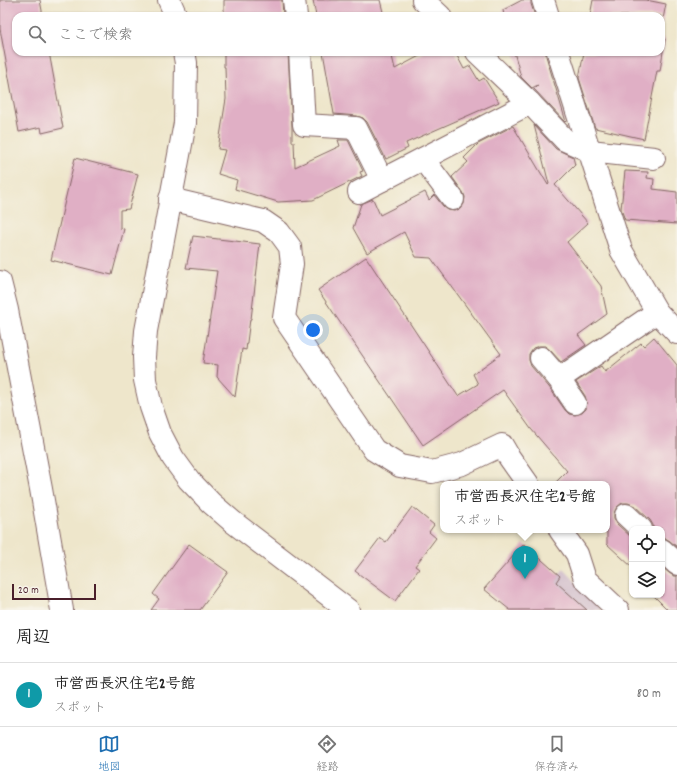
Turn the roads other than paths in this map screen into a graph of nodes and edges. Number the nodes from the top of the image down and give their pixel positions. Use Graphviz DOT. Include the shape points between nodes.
graph roads {
  1 [pos="170,0"];
  2 [pos="294,0"];
  3 [pos="423,0"];
  4 [pos="543,0"];
  5 [pos="174,12"];
  6 [pos="296,12"];
  7 [pos="436,12"];
  8 [pos="547,12"];
  9 [pos="185,56"];
  10 [pos="300,56"];
  11 [pos="481,56"];
  12 [pos="559,56"];
  13 [pos="530,103"];
  14 [pos="590,150"];
  15 [pos="654,158"];
  16 [pos="423,159"];
  17 [pos="382,180"];
  18 [pos="358,192"];
  19 [pos="170,199"];
  20 [pos="453,199"];
  21 [pos="0,282"];
  22 [pos="657,312"];
  23 [pos="677,334"];
  24 [pos="540,358"];
  25 [pos="560,379"];
  26 [pos="575,403"];
  27 [pos="526,481"];
  28 [pos="562,533"];
  29 [pos="665,553"];
  30 [pos="677,564"];
  31 [pos="62,610"];
  32 [pos="348,610"];
  33 [pos="618,610"];
  1 -- 5 [label="street"];
  2 -- 6 [label="street"];
  3 -- 7 [label="street"];
  4 -- 8 [label="street"];
  9 -- 19 [label="street" via="184,123"];
  10 -- 17 [label="street" via="304,125 356,128"];
  11 -- 13 [label="street"];
  12 -- 14 [label="street"];
  13 -- 14 [label="street" via="565,140"];
  13 -- 16 [label="street"];
  14 -- 15 [label="street"];
  14 -- 22 [label="street" via="621,250"];
  16 -- 17 [label="street"];
  16 -- 20 [label="street"];
  17 -- 18 [label="street"];
  19 -- 27 [label="street" via="263,221 279,232 290,247 292,264 284,318 374,450 400,466 432,472 462,464 502,445"];
  19 -- 32 [label="street" via="146,331 144,357 145,380 160,433 173,458 189,480 211,503"];
  21 -- 31 [label="street"];
  22 -- 23 [label="street"];
  22 -- 25 [label="street"];
  24 -- 25 [label="street"];
  25 -- 26 [label="street"];
  28 -- 33 [label="street" via="577,554 585,580"];
  29 -- 30 [label="street"];
}
